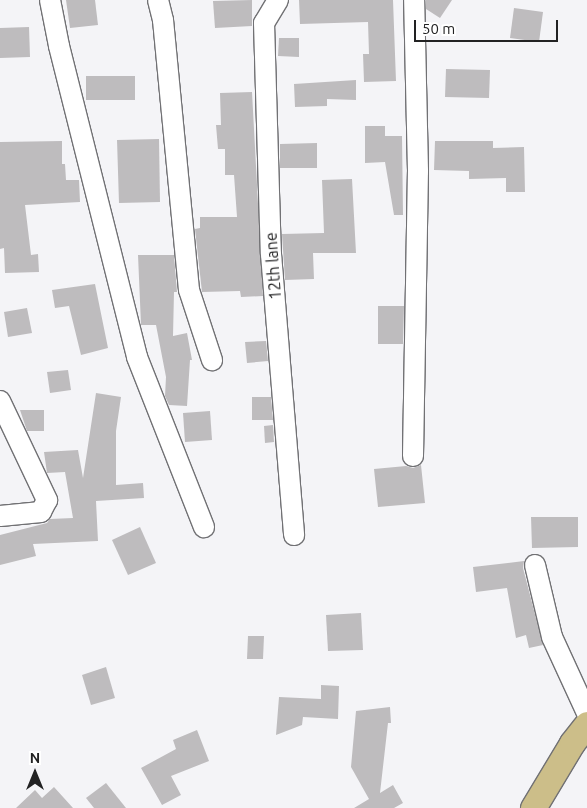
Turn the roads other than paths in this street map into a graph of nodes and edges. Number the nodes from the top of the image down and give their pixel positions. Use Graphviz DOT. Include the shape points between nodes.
graph roads {
  1 [pos="50,0"];
  2 [pos="158,0"];
  3 [pos="278,0"];
  4 [pos="414,0"];
  5 [pos="212,360"];
  6 [pos="0,401"];
  7 [pos="413,456"];
  8 [pos="0,516"];
  9 [pos="204,527"];
  10 [pos="294,535"];
  11 [pos="535,565"];
  12 [pos="587,713"];
  13 [pos="587,724"];
  14 [pos="533,808"];
  1 -- 9 [label="street" via="138,357"];
  2 -- 5 [label="street" via="163,20 189,290"];
  3 -- 10 [label="street, 12th lane" via="264,23 271,245"];
  4 -- 7 [label="street" via="418,171"];
  6 -- 8 [label="street" via="47,500 41,512"];
  11 -- 12 [label="street" via="552,637"];
  13 -- 14 [label="main road"];
}
